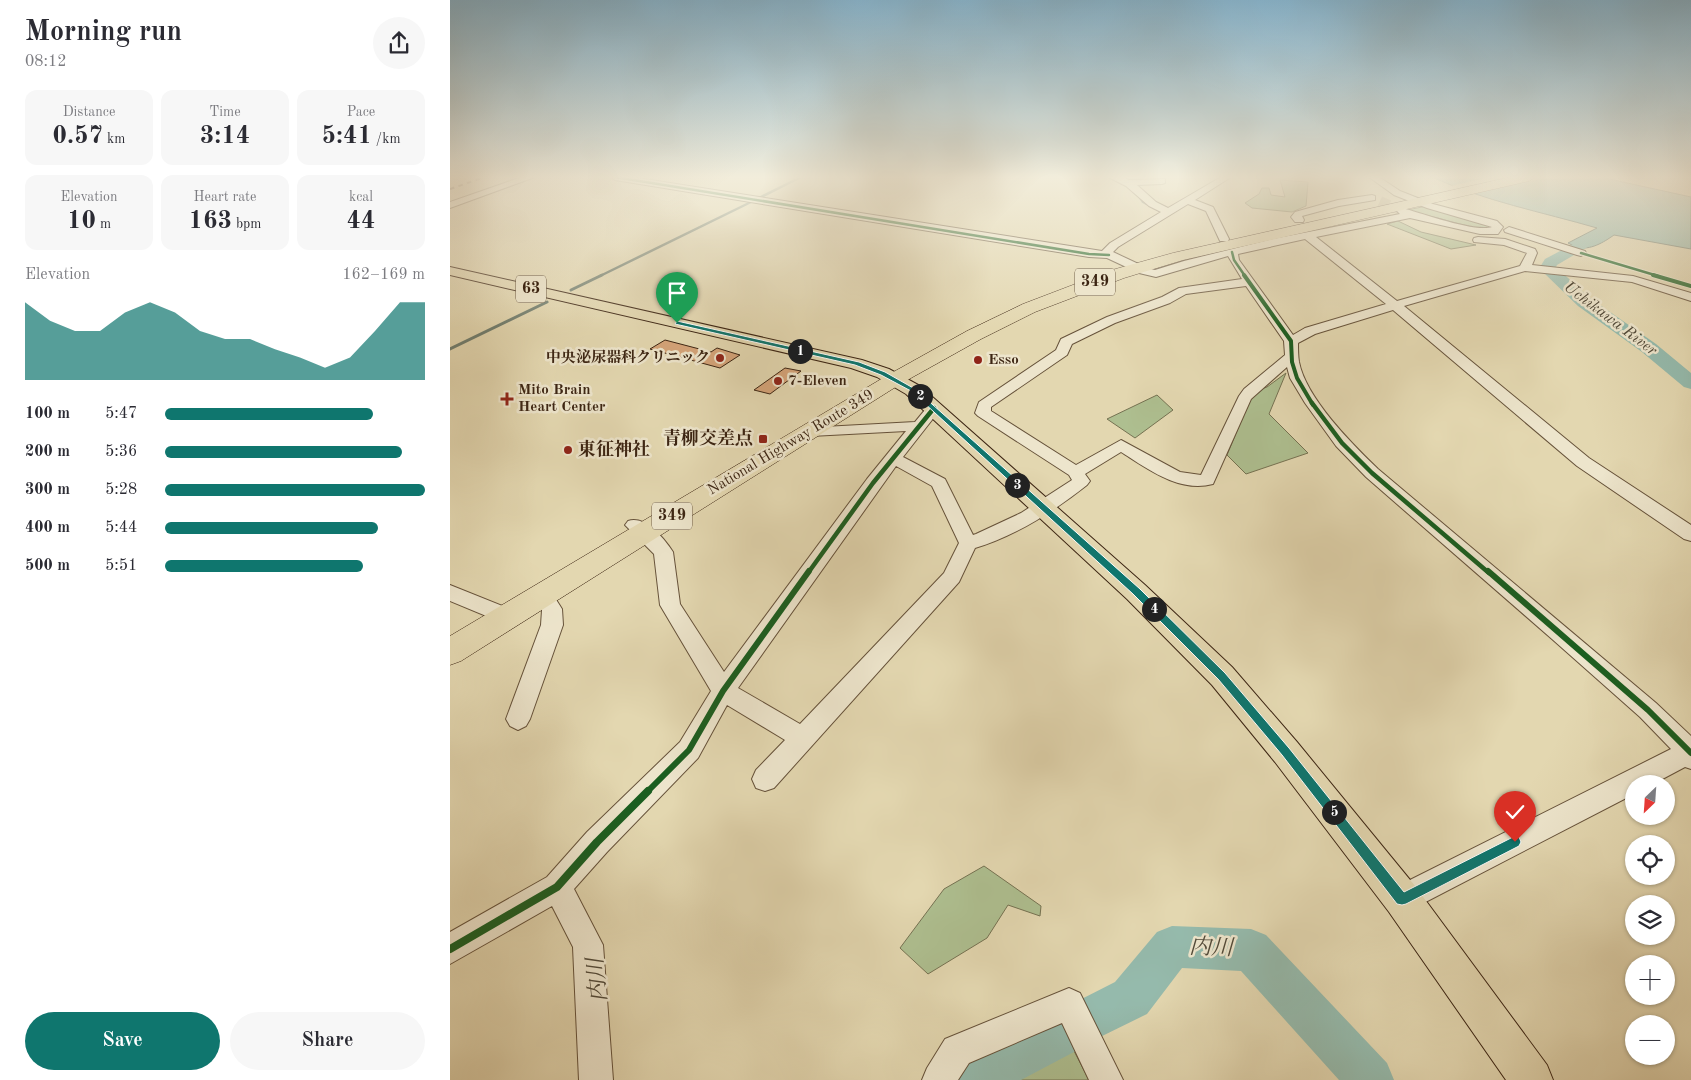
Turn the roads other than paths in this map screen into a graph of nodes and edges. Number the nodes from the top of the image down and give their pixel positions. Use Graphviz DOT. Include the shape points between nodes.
graph roads {
  1 [pos="925,227"];
  2 [pos="1143,227"];
  3 [pos="1217,227"];
  4 [pos="1303,227"];
  5 [pos="1342,227"];
  6 [pos="1429,227"];
  7 [pos="1464,227"];
  8 [pos="1498,229"];
  9 [pos="1307,235"];
  10 [pos="1225,246"];
  11 [pos="1581,253"];
  12 [pos="1109,255"];
  13 [pos="1132,266"];
  14 [pos="1525,268"];
  15 [pos="450,271"];
  16 [pos="1250,282"];
  17 [pos="1691,297"];
  18 [pos="1394,304"];
  19 [pos="1292,349"];
  20 [pos="889,376"];
  21 [pos="926,417"];
  22 [pos="811,431"];
  23 [pos="893,458"];
  24 [pos="1076,472"];
  25 [pos="1042,508"];
  26 [pos="639,529"];
  27 [pos="1691,534"];
  28 [pos="968,543"];
  29 [pos="450,592"];
  30 [pos="543,595"];
  31 [pos="500,614"];
  32 [pos="450,637"];
  33 [pos="450,652"];
  34 [pos="723,691"];
  35 [pos="518,719"];
  36 [pos="802,738"];
  37 [pos="1691,753"];
  38 [pos="1691,757"];
  39 [pos="765,779"];
  40 [pos="557,887"];
  41 [pos="1402,899"];
  42 [pos="450,949"];
  43 [pos="596,1080"];
  44 [pos="939,1080"];
  45 [pos="1106,1080"];
  46 [pos="1532,1080"];
  1 -- 12 [label="street"];
  2 -- 12 [label="street" via="1114,245"];
  3 -- 10 [label="street"];
  4 -- 10 [label="highway, National Highway Route 349 / 349"];
  5 -- 9 [label="street"];
  6 -- 14 [label="street" via="1531,250"];
  7 -- 8 [label="street" via="1494,232"];
  8 -- 11 [label="street"];
  9 -- 10 [label="street"];
  9 -- 18 [label="street"];
  10 -- 13 [label="highway, National Highway Route 349 / 349"];
  10 -- 16 [label="street"];
  12 -- 13 [label="street"];
  13 -- 20 [label="highway, National Highway Route 349 / 349" via="1000,321"];
  14 -- 17 [label="street" via="1633,279"];
  14 -- 18 [label="street"];
  15 -- 20 [label="main road, 63" via="848,362"];
  16 -- 19 [label="street"];
  16 -- 24 [label="street" via="1183,291 1111,320 1066,342 1062,352 984,405 983,413"];
  18 -- 19 [label="street" via="1310,331"];
  18 -- 27 [label="street" via="1583,462"];
  19 -- 24 [label="street" via="1244,399 1207,480 1180,480 1121,445"];
  19 -- 37 [label="street" via="1297,378 1342,443 1372,473 1648,710"];
  20 -- 21 [label="main road, 63" via="913,390"];
  20 -- 22 [label="highway, National Highway Route 349 / 349"];
  20 -- 26 [label="highway, National Highway Route 349 / 349"];
  21 -- 22 [label="street" via="843,431"];
  21 -- 23 [label="street"];
  21 -- 25 [label="main road, 63"];
  22 -- 26 [label="highway, National Highway Route 349 / 349"];
  23 -- 28 [label="street" via="939,483"];
  23 -- 34 [label="street"];
  24 -- 25 [label="street" via="1081,481"];
  25 -- 28 [label="street" via="985,540"];
  25 -- 41 [label="main road, 63" via="1136,592 1222,676"];
  26 -- 30 [label="highway, National Highway Route 349 / 349"];
  26 -- 31 [label="highway, National Highway Route 349 / 349"];
  26 -- 34 [label="street" via="663,552 670,606"];
  28 -- 36 [label="street" via="952,577"];
  29 -- 31 [label="street"];
  30 -- 31 [label="highway, National Highway Route 349 / 349"];
  30 -- 35 [label="street" via="552,609 552,624"];
  31 -- 32 [label="highway, National Highway Route 349 / 349"];
  31 -- 33 [label="highway, National Highway Route 349 / 349"];
  34 -- 36 [label="street"];
  34 -- 40 [label="street" via="689,750"];
  36 -- 39 [label="street"];
  38 -- 41 [label="street" via="1684,755"];
  40 -- 42 [label="street"];
  40 -- 43 [label="street" via="588,945"];
  41 -- 46 [label="main road, 63"];
  44 -- 45 [label="street" via="957,1052 1069,1004"];
}
